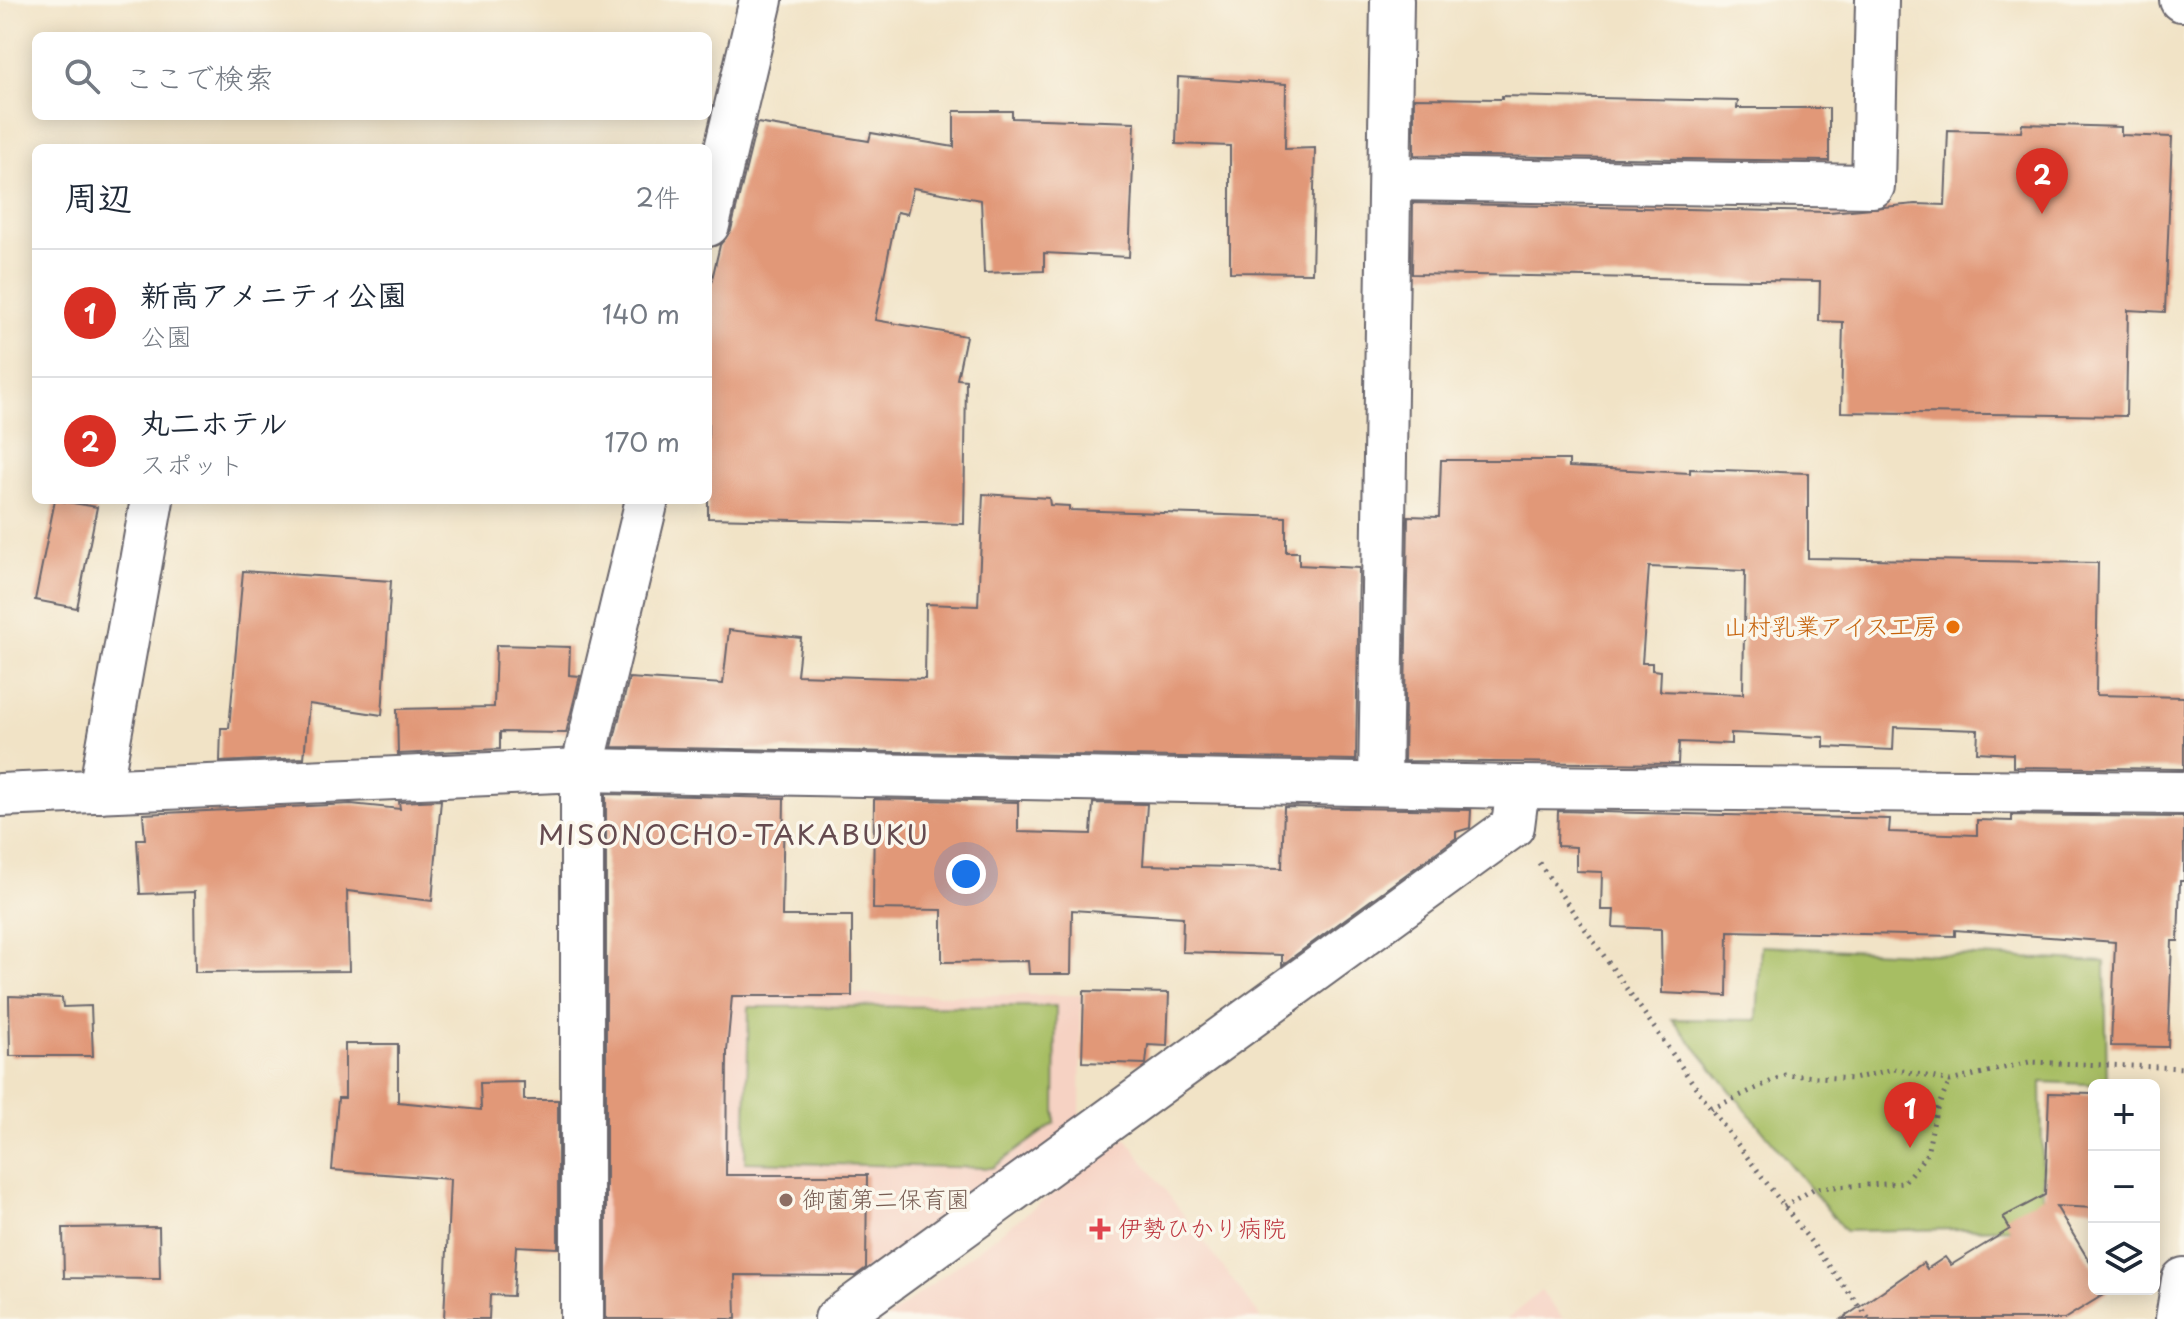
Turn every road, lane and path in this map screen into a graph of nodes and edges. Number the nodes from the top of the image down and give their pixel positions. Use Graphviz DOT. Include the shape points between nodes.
graph roads {
  1 [pos="761,0"];
  2 [pos="1392,0"];
  3 [pos="1877,0"];
  4 [pos="1391,179"];
  5 [pos="712,206"];
  6 [pos="151,504"];
  7 [pos="646,504"];
  8 [pos="582,770"];
  9 [pos="1380,784"];
  10 [pos="100,791"];
  11 [pos="2184,793"];
  12 [pos="0,795"];
  13 [pos="1516,806"];
  14 [pos="2184,1068"];
  15 [pos="1950,1081"];
  16 [pos="1711,1109"];
  17 [pos="1784,1207"];
  18 [pos="582,1319"];
  19 [pos="836,1319"];
  20 [pos="1869,1319"];
  1 -- 5 [label="street"];
  2 -- 4 [label="street"];
  3 -- 4 [label="street" via="1873,186"];
  4 -- 9 [label="street"];
  6 -- 10 [label="street"];
  7 -- 8 [label="street"];
  8 -- 9 [label="street"];
  8 -- 10 [label="street"];
  8 -- 18 [label="street"];
  9 -- 13 [label="street"];
  10 -- 12 [label="street"];
  11 -- 13 [label="street"];
  13 -- 16 [label="path"];
  13 -- 19 [label="street"];
  14 -- 15 [label="path" via="2029,1062"];
  15 -- 16 [label="path" via="1894,1069 1853,1079 1785,1075"];
  15 -- 17 [label="path" via="1936,1111 1927,1154 1903,1183 1815,1188"];
  16 -- 17 [label="path"];
  17 -- 20 [label="path"];
}
